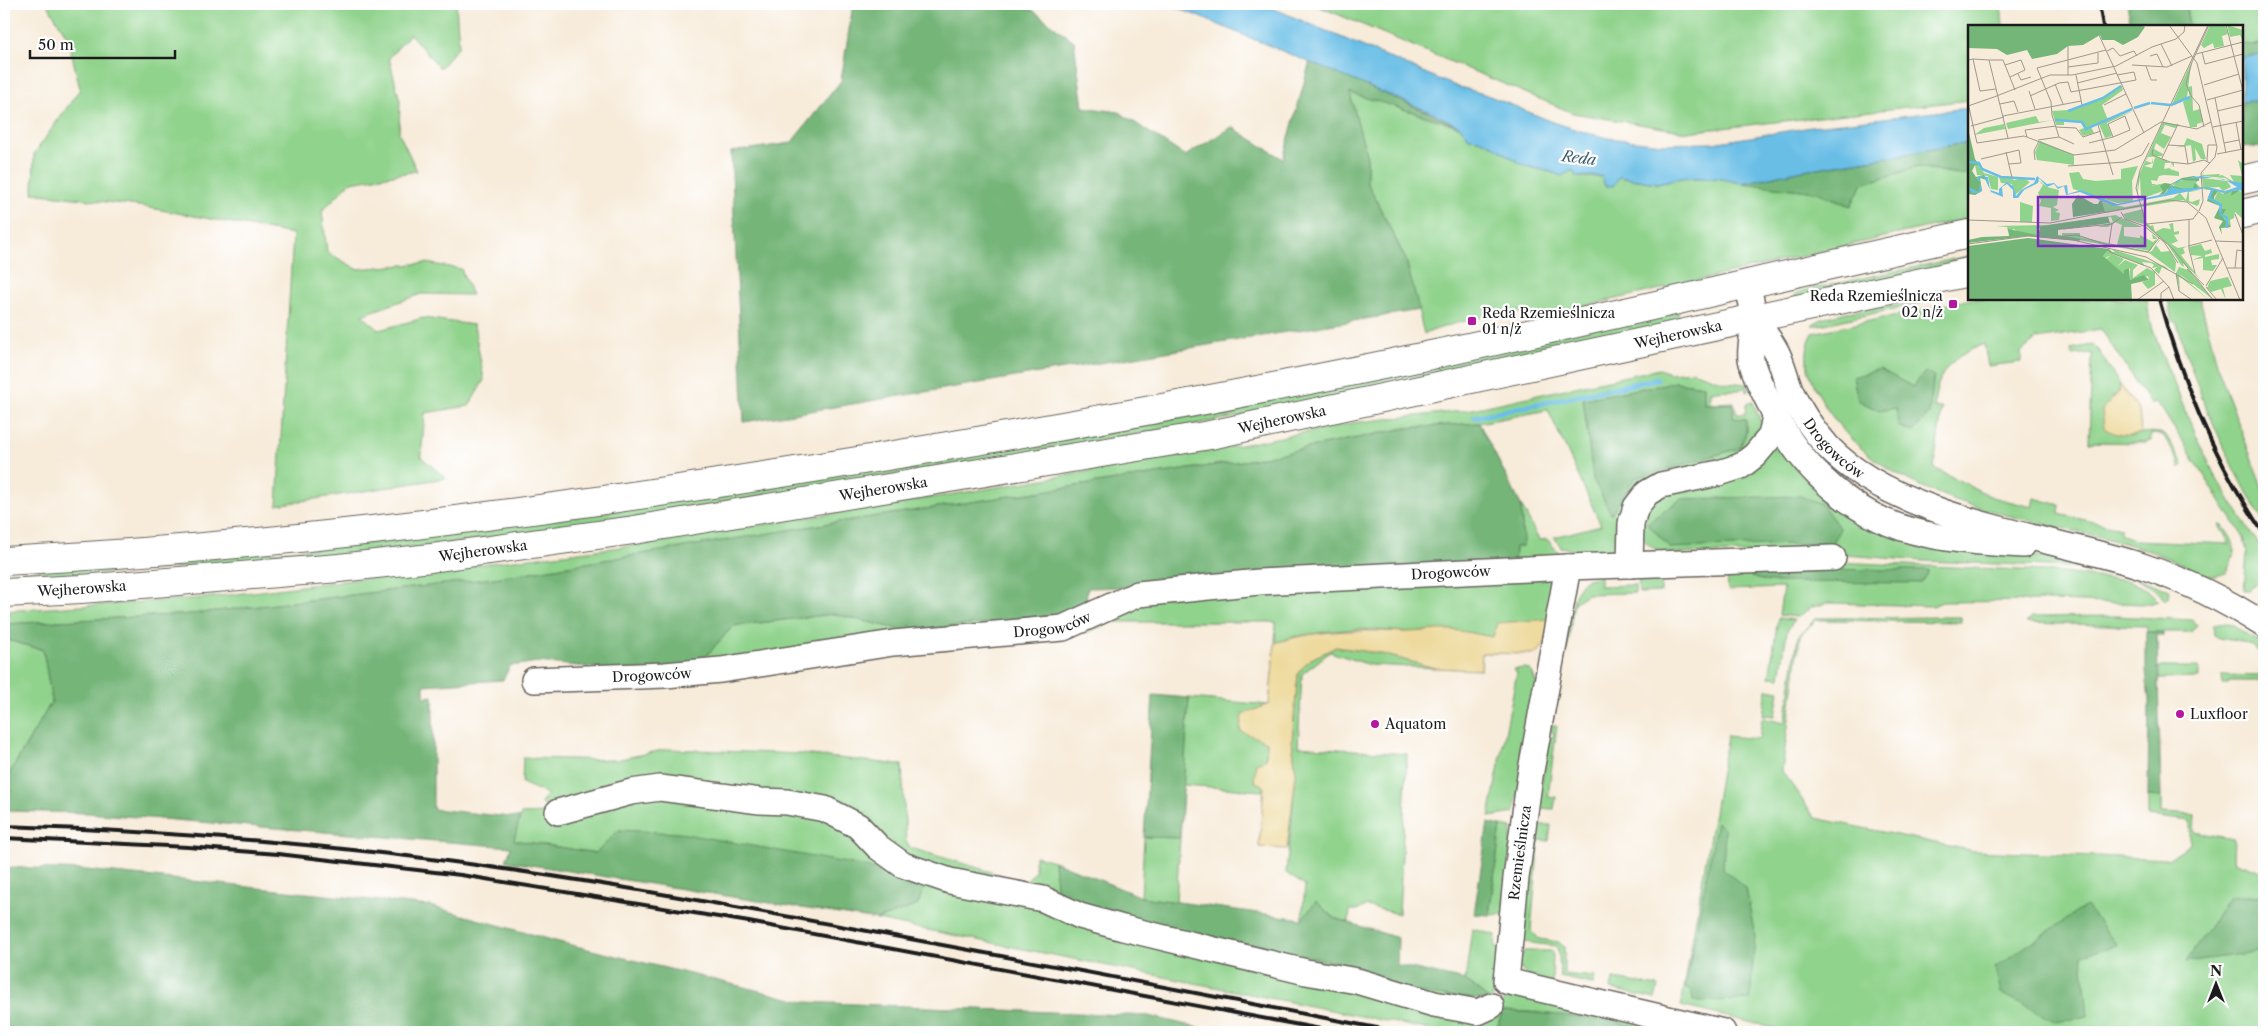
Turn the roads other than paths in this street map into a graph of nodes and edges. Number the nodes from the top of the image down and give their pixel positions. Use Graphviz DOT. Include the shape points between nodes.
graph roads {
  1 [pos="2264,175"];
  2 [pos="2243,180"];
  3 [pos="2264,209"];
  4 [pos="2243,214"];
  5 [pos="1968,234"];
  6 [pos="1968,272"];
  7 [pos="1747,284"];
  8 [pos="1754,318"];
  9 [pos="1775,416"];
  10 [pos="2068,547"];
  11 [pos="1834,558"];
  12 [pos="4,562"];
  13 [pos="1630,565"];
  14 [pos="1568,567"];
  15 [pos="4,593"];
  16 [pos="2264,625"];
  17 [pos="534,680"];
  18 [pos="558,812"];
  19 [pos="1491,1006"];
  20 [pos="1723,1032"];
  1 -- 2 [label="main road"];
  3 -- 4 [label="main road"];
  5 -- 7 [label="main road"];
  6 -- 8 [label="main road, Wejherowska"];
  7 -- 8 [label="street"];
  7 -- 12 [label="main road" via="1512,338 1212,400 650,495 337,536"];
  8 -- 9 [label="street, Drogowców" via="1751,359"];
  8 -- 10 [label="street, Drogowców" via="1777,354 1792,395 1826,445 1847,464 1893,492 1937,509"];
  8 -- 15 [label="main road, Wejherowska" via="1210,435 634,530 339,568"];
  9 -- 10 [label="street, Drogowców" via="1801,458 1827,484 1853,505 1888,522 1922,534 1954,540"];
  9 -- 13 [label="street" via="1771,436 1741,466 1661,484 1647,493 1636,507 1631,523"];
  10 -- 16 [label="street, Drogowców" via="2143,566 2191,586"];
  11 -- 13 [label="street"];
  13 -- 14 [label="street"];
  14 -- 17 [label="street, Drogowców" via="1259,582 1138,594 1064,628 893,643 665,676"];
  14 -- 20 [label="street, Rzemieślnicza" via="1529,784 1506,981"];
  18 -- 19 [label="street" via="631,792 660,788 825,809 858,826 878,847 903,865 950,881 1043,899 1080,916 1123,928 1356,981 1434,1004 1478,1012"];
}
